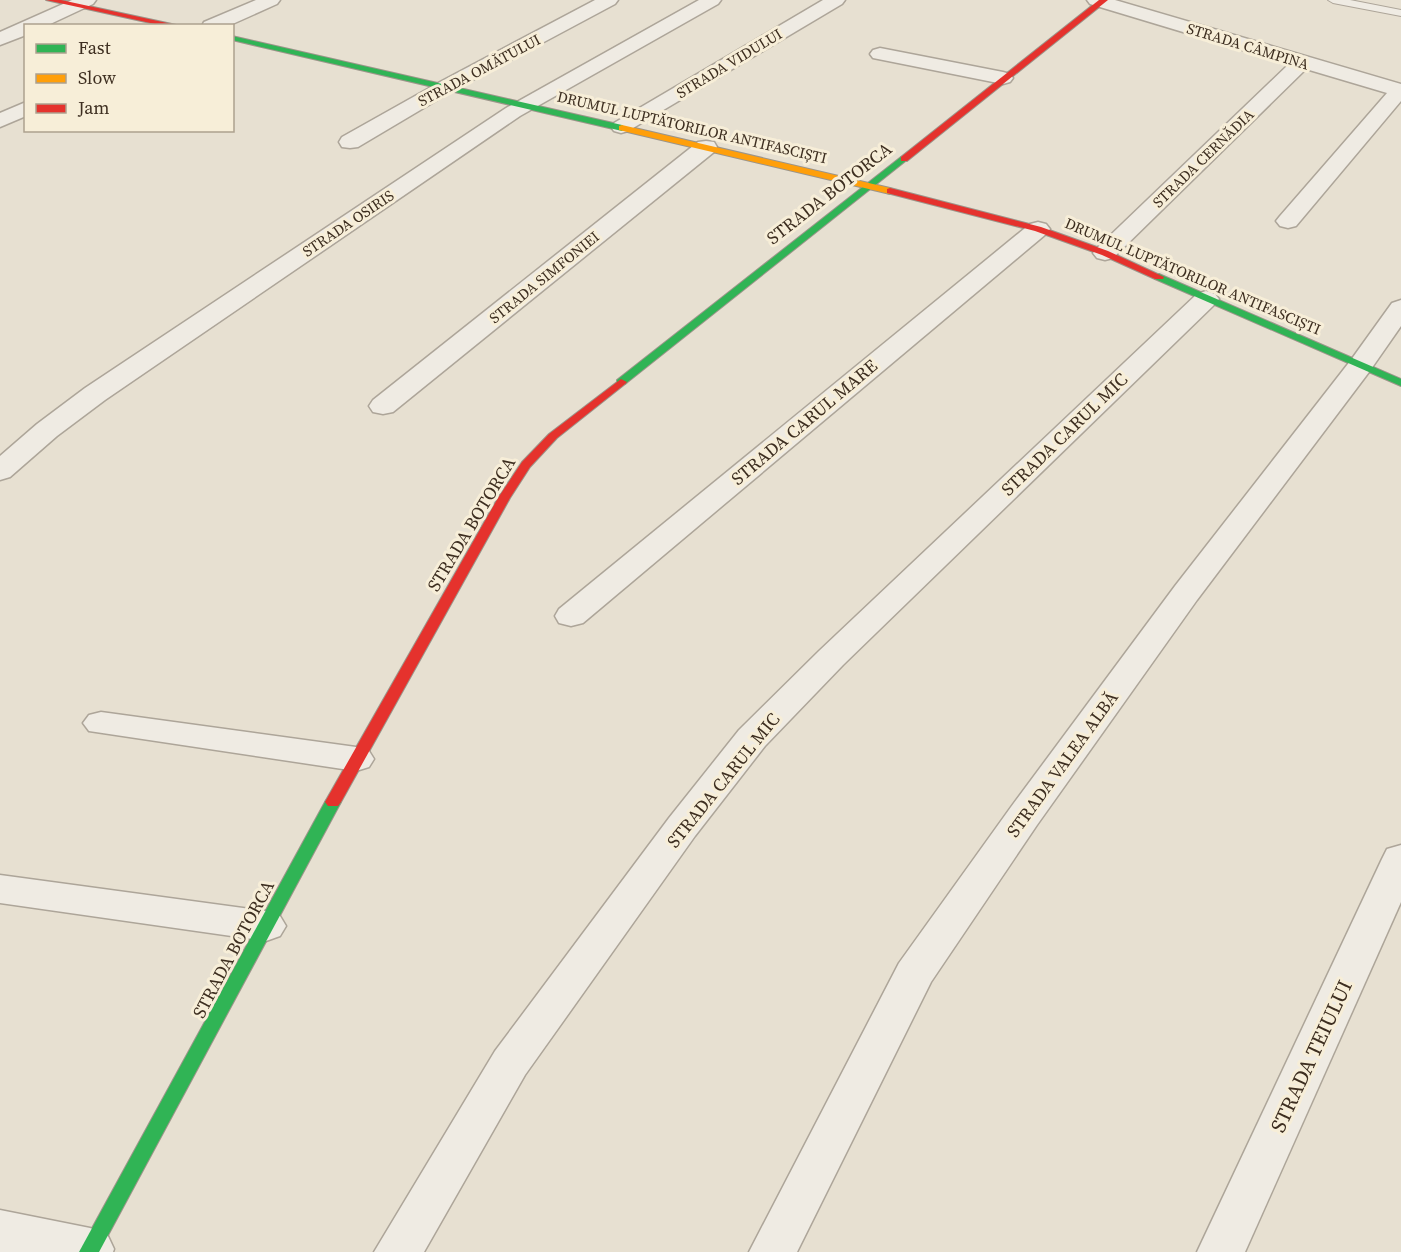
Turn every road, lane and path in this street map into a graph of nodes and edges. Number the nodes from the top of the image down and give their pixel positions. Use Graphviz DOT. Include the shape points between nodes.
graph roads {
  1 [pos="50,0"];
  2 [pos="271,0"];
  3 [pos="609,0"];
  4 [pos="712,0"];
  5 [pos="836,0"];
  6 [pos="1334,0"];
  7 [pos="1100,1"];
  8 [pos="81,2"];
  9 [pos="1401,13"];
  10 [pos="34,24"];
  11 [pos="170,24"];
  12 [pos="217,24"];
  13 [pos="24,28"];
  14 [pos="234,38"];
  15 [pos="0,39"];
  16 [pos="898,41"];
  17 [pos="880,54"];
  18 [pos="1302,62"];
  19 [pos="1019,65"];
  20 [pos="1003,78"];
  21 [pos="447,86"];
  22 [pos="1400,90"];
  23 [pos="525,104"];
  24 [pos="24,109"];
  25 [pos="0,121"];
  26 [pos="621,127"];
  27 [pos="350,142"];
  28 [pos="706,147"];
  29 [pos="867,185"];
  30 [pos="1288,221"];
  31 [pos="1038,229"];
  32 [pos="1105,253"];
  33 [pos="1206,299"];
  34 [pos="1401,308"];
  35 [pos="1360,366"];
  36 [pos="1401,384"];
  37 [pos="383,406"];
  38 [pos="0,471"];
  39 [pos="571,616"];
  40 [pos="101,723"];
  41 [pos="356,759"];
  42 [pos="1401,859"];
  43 [pos="0,889"];
  44 [pos="266,926"];
  45 [pos="0,1231"];
  46 [pos="89,1250"];
  47 [pos="398,1252"];
  48 [pos="773,1252"];
  49 [pos="1221,1252"];
  1 -- 8 [label="street"];
  2 -- 12 [label="street"];
  3 -- 21 [label="street, STRADA OMĂTULUI"];
  4 -- 23 [label="street, STRADA OSIRIS"];
  5 -- 26 [label="street, STRADA VIDULUI"];
  6 -- 9 [label="lane"];
  7 -- 18 [label="street, STRADA CÂMPINA"];
  7 -- 19 [label="street, STRADA BOTORCA"];
  8 -- 10 [label="street"];
  8 -- 11 [label="street"];
  13 -- 15 [label="street"];
  14 -- 21 [label="street, DRUMUL LUPTĂTORILOR ANTIFASCIȘTI"];
  16 -- 19 [label="street"];
  17 -- 20 [label="street"];
  18 -- 22 [label="street, STRADA CÂMPINA"];
  18 -- 32 [label="street, STRADA CERNĂDIA"];
  19 -- 20 [label="street, STRADA BOTORCA"];
  20 -- 29 [label="street, STRADA BOTORCA"];
  21 -- 23 [label="street, DRUMUL LUPTĂTORILOR ANTIFASCIȘTI"];
  21 -- 27 [label="street, STRADA OMĂTULUI"];
  22 -- 30 [label="street"];
  23 -- 26 [label="street, DRUMUL LUPTĂTORILOR ANTIFASCIȘTI"];
  23 -- 38 [label="street, STRADA OSIRIS" via="95,394"];
  24 -- 25 [label="street"];
  26 -- 28 [label="street, DRUMUL LUPTĂTORILOR ANTIFASCIȘTI"];
  28 -- 29 [label="street, DRUMUL LUPTĂTORILOR ANTIFASCIȘTI"];
  28 -- 37 [label="street, STRADA SIMFONIEI"];
  29 -- 31 [label="street, DRUMUL LUPTĂTORILOR ANTIFASCIȘTI"];
  29 -- 41 [label="street, STRADA BOTORCA" via="539,450 504,498"];
  31 -- 32 [label="street, DRUMUL LUPTĂTORILOR ANTIFASCIȘTI"];
  31 -- 39 [label="street, STRADA CARUL MARE"];
  32 -- 33 [label="street, DRUMUL LUPTĂTORILOR ANTIFASCIȘTI"];
  33 -- 35 [label="street, DRUMUL LUPTĂTORILOR ANTIFASCIȘTI"];
  33 -- 47 [label="street, STRADA CARUL MIC" via="752,738 510,1063"];
  34 -- 35 [label="street, STRADA VALEA ALBĂ"];
  35 -- 36 [label="street, DRUMUL LUPTĂTORILOR ANTIFASCIȘTI"];
  35 -- 48 [label="street, STRADA VALEA ALBĂ" via="1186,593 915,974"];
  40 -- 41 [label="street"];
  41 -- 44 [label="street, STRADA BOTORCA"];
  42 -- 49 [label="street, STRADA TEIULUI"];
  43 -- 44 [label="street"];
  44 -- 46 [label="street, STRADA BOTORCA"];
  45 -- 46 [label="street"];
}
